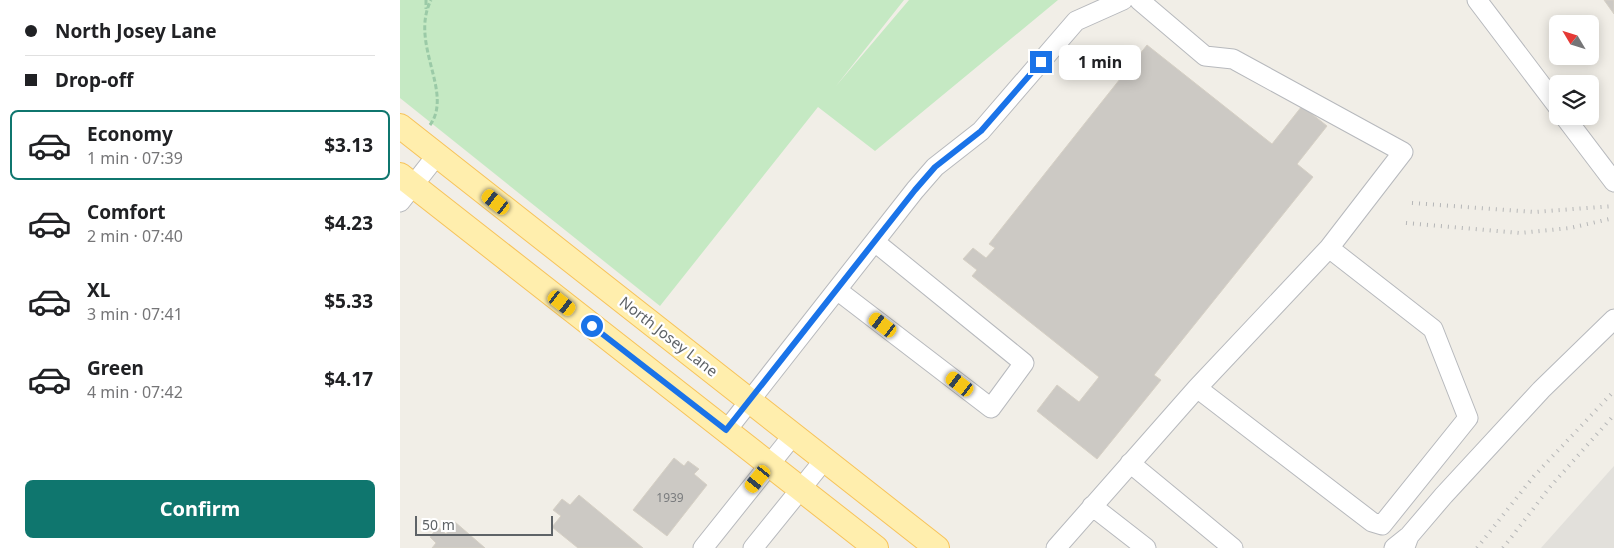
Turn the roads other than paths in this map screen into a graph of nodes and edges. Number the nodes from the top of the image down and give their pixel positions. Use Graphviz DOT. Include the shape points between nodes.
graph roads {
  1 [pos="1123,0"];
  2 [pos="1139,0"];
  3 [pos="1476,0"];
  4 [pos="1549,95"];
  5 [pos="1571,125"];
  6 [pos="400,126"];
  7 [pos="437,155"];
  8 [pos="1614,182"];
  9 [pos="404,188"];
  10 [pos="875,242"];
  11 [pos="1329,248"];
  12 [pos="837,290"];
  13 [pos="1614,319"];
  14 [pos="1197,388"];
  15 [pos="750,400"];
  16 [pos="726,430"];
  17 [pos="794,434"];
  18 [pos="825,459"];
  19 [pos="1130,462"];
  20 [pos="770,465"];
  21 [pos="800,489"];
  22 [pos="1092,506"];
  23 [pos="1407,542"];
  24 [pos="703,548"];
  25 [pos="753,548"];
  26 [pos="876,548"];
  27 [pos="937,548"];
  28 [pos="1056,548"];
  29 [pos="1146,548"];
  30 [pos="1233,548"];
  31 [pos="1394,548"];
  1 -- 10 [label="street" via="1076,21 981,131 935,167"];
  2 -- 11 [label="street" via="1205,56 1233,60 1403,152"];
  3 -- 4 [label="street"];
  5 -- 8 [label="street"];
  6 -- 7 [label="main road, North Josey Lane"];
  7 -- 9 [label="street"];
  7 -- 15 [label="main road, North Josey Lane"];
  9 -- 16 [label="main road"];
  10 -- 12 [label="street"];
  10 -- 12 [label="street" via="1024,363 991,408"];
  11 -- 14 [label="street"];
  11 -- 14 [label="street" via="1432,329 1468,418 1382,526 1372,522"];
  12 -- 15 [label="street"];
  13 -- 23 [label="street" via="1541,390 1444,495"];
  14 -- 19 [label="street"];
  15 -- 16 [label="street"];
  15 -- 17 [label="main road, North Josey Lane"];
  16 -- 20 [label="main road"];
  17 -- 18 [label="main road, North Josey Lane"];
  17 -- 20 [label="street"];
  18 -- 21 [label="street"];
  18 -- 27 [label="main road, North Josey Lane"];
  19 -- 22 [label="street"];
  19 -- 30 [label="street"];
  20 -- 21 [label="main road"];
  20 -- 24 [label="street"];
  21 -- 25 [label="street"];
  21 -- 26 [label="main road"];
  22 -- 28 [label="street"];
  22 -- 29 [label="street"];
  23 -- 31 [label="street"];
}
